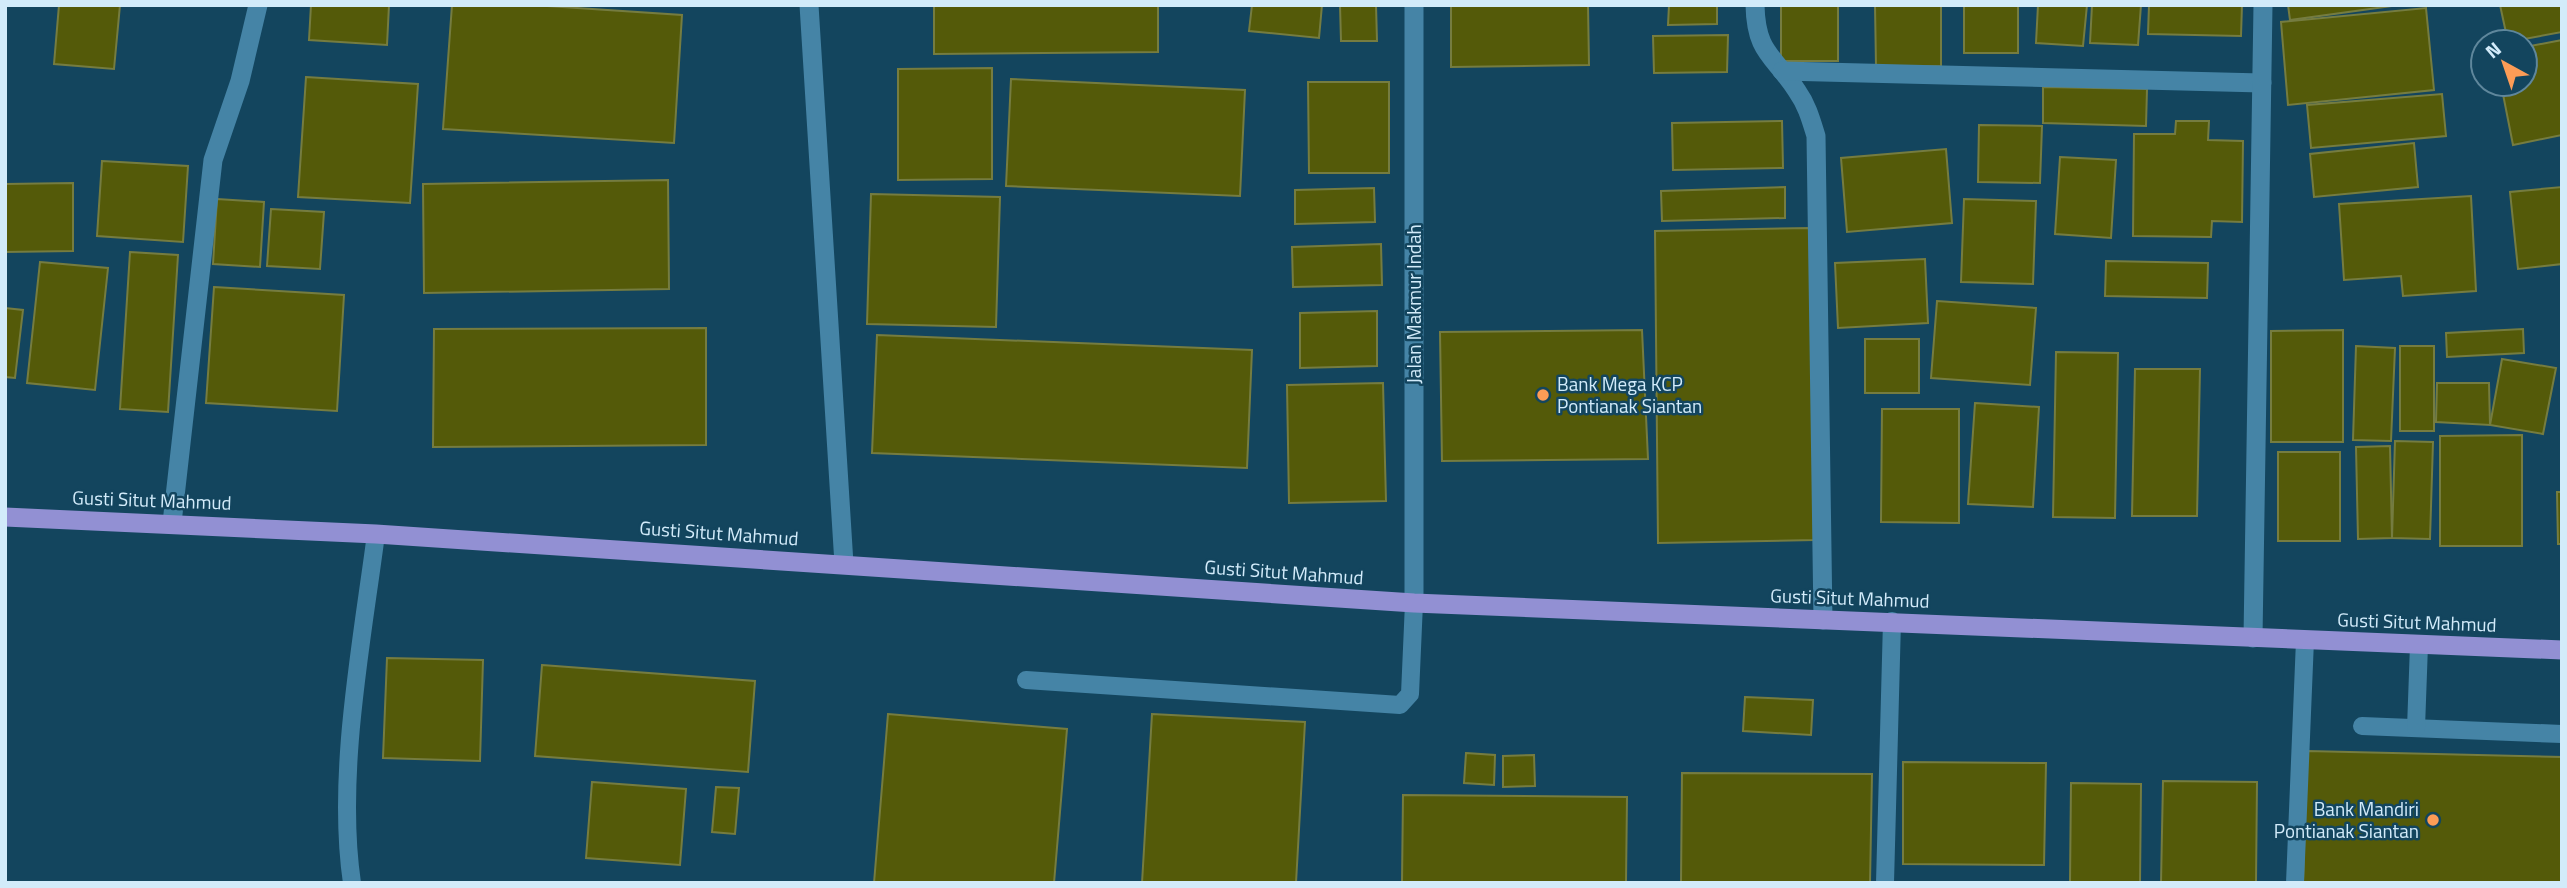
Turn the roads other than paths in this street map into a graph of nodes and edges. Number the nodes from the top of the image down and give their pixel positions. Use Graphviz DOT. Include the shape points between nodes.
graph roads {
  1 [pos="258,5"];
  2 [pos="809,5"];
  3 [pos="1414,5"];
  4 [pos="1755,5"];
  5 [pos="2263,5"];
  6 [pos="1782,71"];
  7 [pos="2262,83"];
  8 [pos="5,517"];
  9 [pos="172,523"];
  10 [pos="376,534"];
  11 [pos="834,564"];
  12 [pos="1414,603"];
  13 [pos="1823,620"];
  14 [pos="1892,621"];
  15 [pos="2253,638"];
  16 [pos="2305,640"];
  17 [pos="2419,645"];
  18 [pos="2562,650"];
  19 [pos="1026,680"];
  20 [pos="2362,726"];
  21 [pos="2416,728"];
  22 [pos="2562,734"];
  23 [pos="352,883"];
  24 [pos="1885,883"];
  25 [pos="2295,883"];
  1 -- 9 [label="street" via="212,170"];
  2 -- 11 [label="street"];
  3 -- 12 [label="street, Jalan Makmur Indah"];
  4 -- 6 [label="street" via="1755,28 1763,49"];
  5 -- 7 [label="street"];
  6 -- 7 [label="street"];
  6 -- 13 [label="street" via="1809,110 1816,136"];
  7 -- 15 [label="street"];
  8 -- 9 [label="highway, Gusti Situt Mahmud"];
  9 -- 10 [label="highway, Gusti Situt Mahmud"];
  10 -- 11 [label="highway, Gusti Situt Mahmud"];
  10 -- 23 [label="lane" via="354,697 347,831"];
  11 -- 12 [label="highway, Gusti Situt Mahmud"];
  12 -- 13 [label="highway, Gusti Situt Mahmud"];
  12 -- 19 [label="lane" via="1410,694 1400,705"];
  13 -- 14 [label="highway, Gusti Situt Mahmud"];
  14 -- 15 [label="highway, Gusti Situt Mahmud"];
  14 -- 24 [label="lane"];
  15 -- 16 [label="highway, Gusti Situt Mahmud"];
  16 -- 17 [label="highway, Gusti Situt Mahmud"];
  16 -- 25 [label="lane"];
  17 -- 18 [label="highway, Gusti Situt Mahmud"];
  17 -- 21 [label="lane"];
  20 -- 21 [label="lane"];
  21 -- 22 [label="lane"];
}
